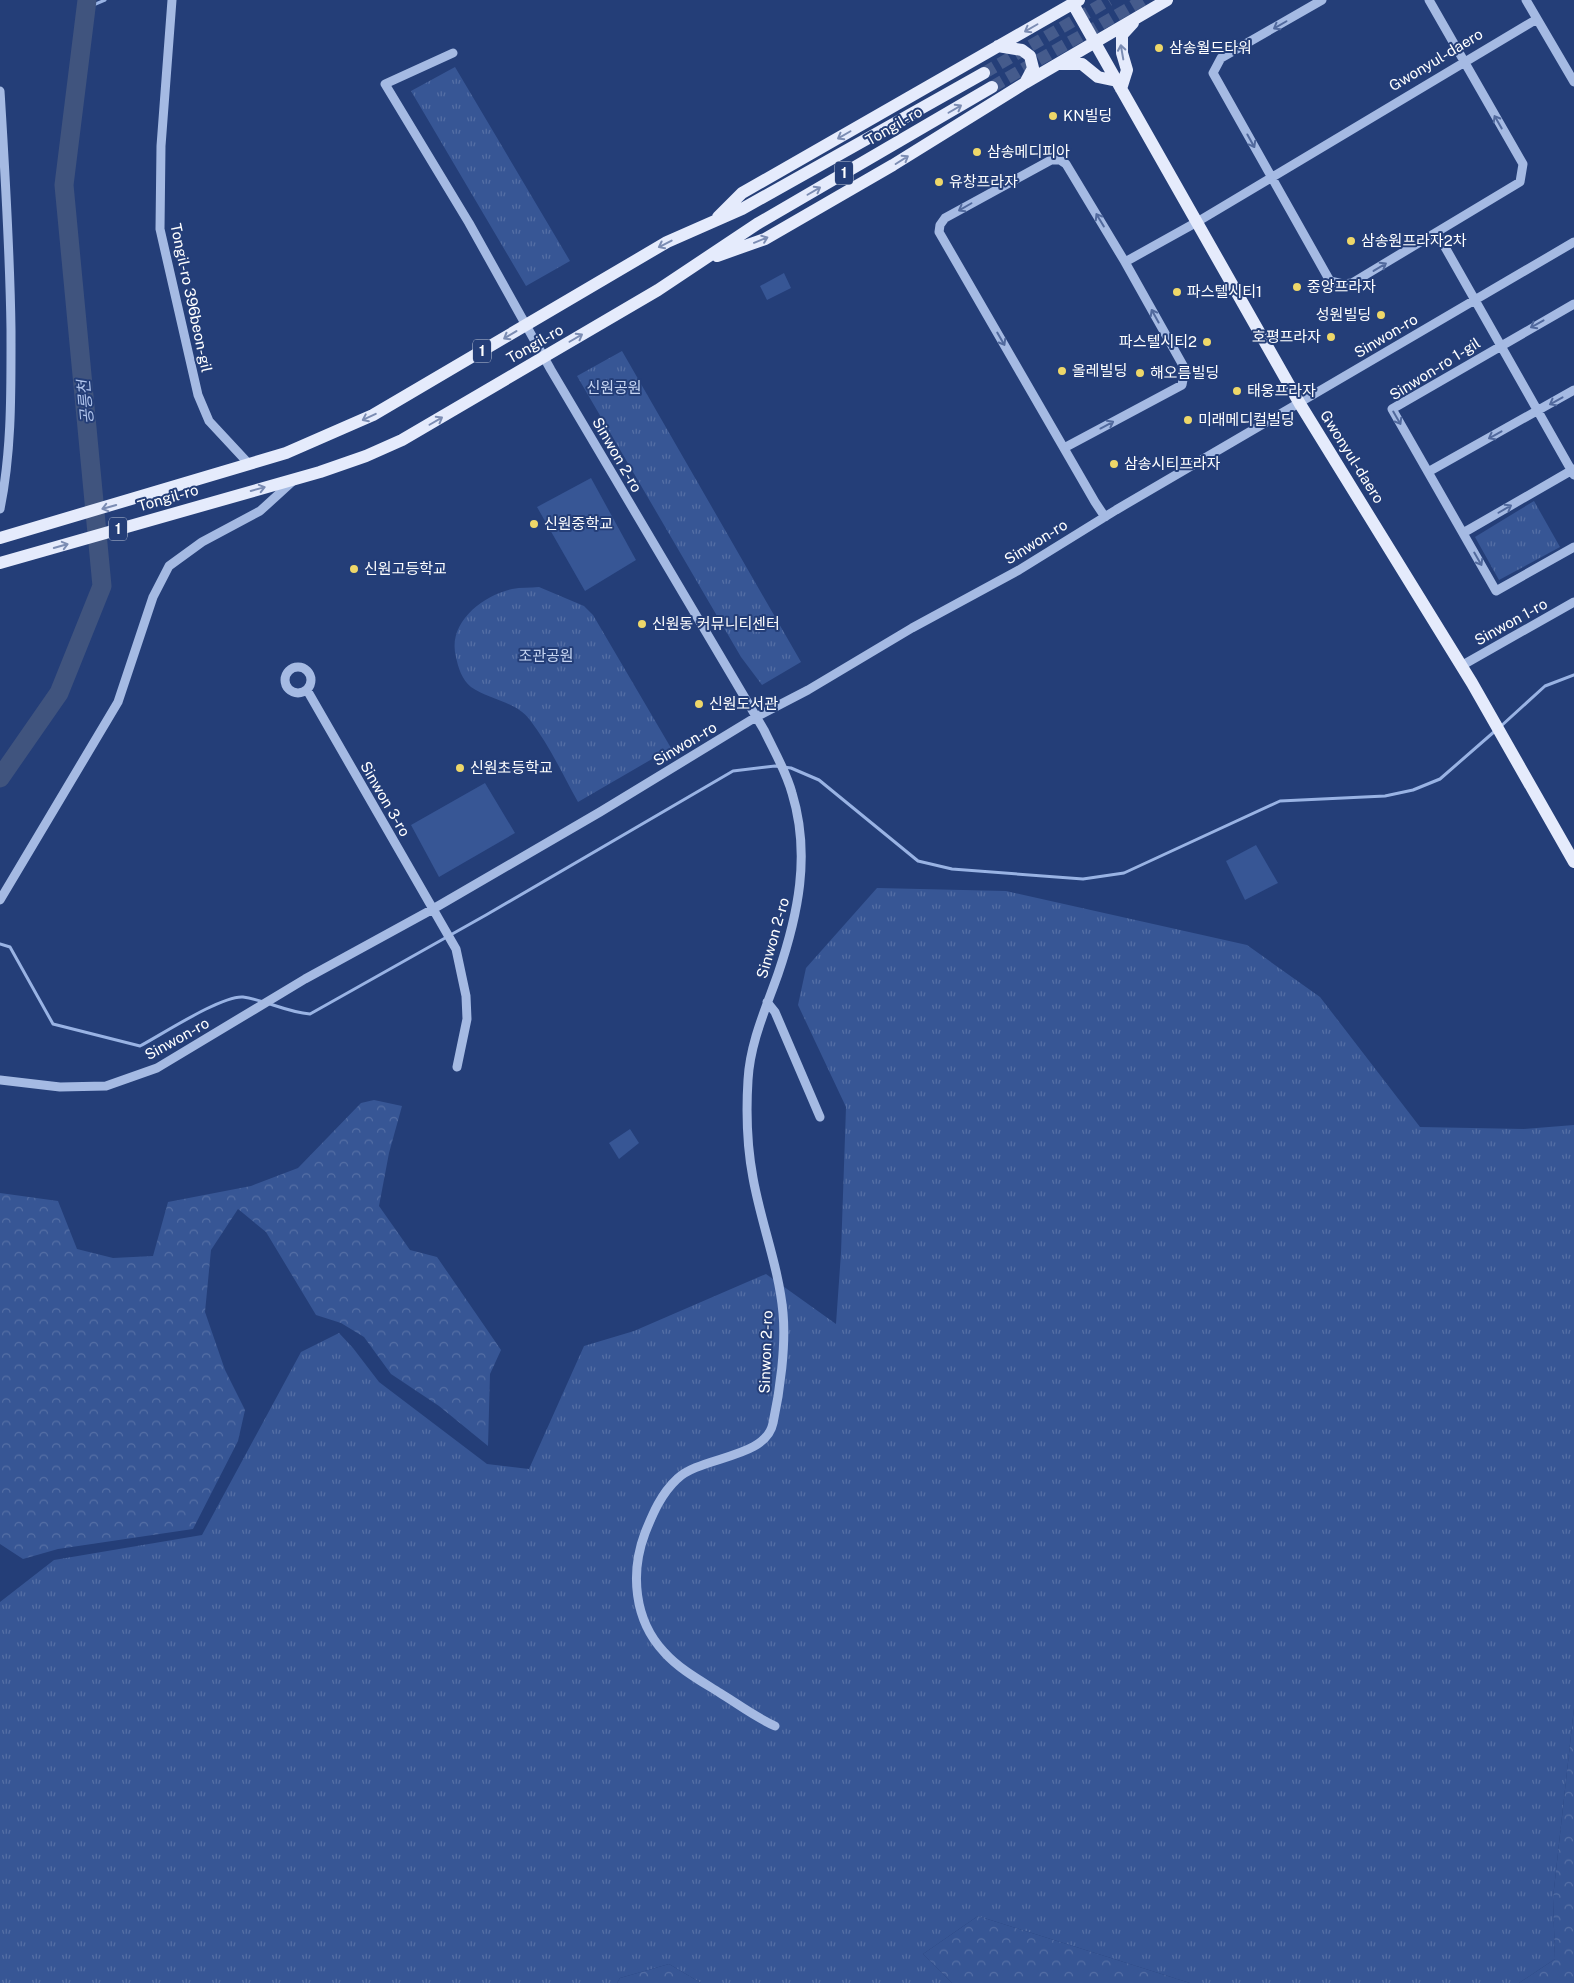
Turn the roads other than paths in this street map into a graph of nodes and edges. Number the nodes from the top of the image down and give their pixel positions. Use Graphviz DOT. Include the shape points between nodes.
graph roads {
  1 [pos="172,0"];
  2 [pos="1145,0"];
  3 [pos="1322,0"];
  4 [pos="1429,0"];
  5 [pos="1526,0"];
  6 [pos="1074,1"];
  7 [pos="1163,2"];
  8 [pos="1135,18"];
  9 [pos="1537,19"];
  10 [pos="1095,41"];
  11 [pos="998,46"];
  12 [pos="453,53"];
  13 [pos="1465,62"];
  14 [pos="1058,64"];
  15 [pos="984,74"];
  16 [pos="1574,82"];
  17 [pos="1025,83"];
  18 [pos="1119,85"];
  19 [pos="992,87"];
  20 [pos="0,91"];
  21 [pos="1271,178"];
  22 [pos="1197,222"];
  23 [pos="710,224"];
  24 [pos="1437,233"];
  25 [pos="1574,242"];
  26 [pos="698,262"];
  27 [pos="1125,262"];
  28 [pos="1474,300"];
  29 [pos="1574,304"];
  30 [pos="528,324"];
  31 [pos="1500,345"];
  32 [pos="544,357"];
  33 [pos="1574,390"];
  34 [pos="1300,404"];
  35 [pos="1537,411"];
  36 [pos="1064,448"];
  37 [pos="248,464"];
  38 [pos="1573,471"];
  39 [pos="1428,472"];
  40 [pos="295,479"];
  41 [pos="0,509"];
  42 [pos="1105,517"];
  43 [pos="1463,534"];
  44 [pos="0,538"];
  45 [pos="1574,547"];
  46 [pos="0,563"];
  47 [pos="1574,602"];
  48 [pos="1461,666"];
  49 [pos="307,690"];
  50 [pos="756,717"];
  51 [pos="1574,862"];
  52 [pos="0,900"];
  53 [pos="432,909"];
  54 [pos="768,1002"];
  55 [pos="457,1067"];
  56 [pos="0,1080"];
  57 [pos="820,1117"];
  58 [pos="774,1726"];
  1 -- 37 [label="street, Tongil-ro 396beon-gil" via="161,146 160,229 198,396 209,421"];
  2 -- 7 [label="main road" via="1149,4"];
  3 -- 21 [label="street, one-way" via="1221,58 1213,72"];
  4 -- 13 [label="street"];
  5 -- 9 [label="street"];
  6 -- 10 [label="main road, Gwonyul-daero"];
  6 -- 11 [label="main road, one-way"];
  7 -- 8 [label="main road"];
  8 -- 10 [label="main road"];
  18 -- 8 [label="main road, one-way" via="1127,70 1120,45 1122,35"];
  9 -- 13 [label="street, Gwonyul-daero"];
  9 -- 16 [label="street"];
  10 -- 14 [label="main road"];
  10 -- 18 [label="main road, Gwonyul-daero"];
  11 -- 17 [label="main road" via="1022,50 1030,56 1033,68"];
  11 -- 23 [label="main road, one-way" via="742,193"];
  12 -- 30 [label="street, Sinwon 2-ro" via="385,84"];
  13 -- 21 [label="street, Gwonyul-daero"];
  24 -- 13 [label="street, one-way" via="1520,182 1523,172 1523,164"];
  14 -- 17 [label="main road"];
  14 -- 18 [label="main road" via="1082,64 1098,77"];
  15 -- 23 [label="main road, Tongil-ro / 1" via="742,210"];
  26 -- 17 [label="main road, one-way" via="765,239 893,166"];
  18 -- 22 [label="main road, Gwonyul-daero"];
  26 -- 19 [label="main road, Tongil-ro / 1, one-way"];
  20 -- 41 [label="street" via="9,241 11,374 6,478"];
  21 -- 22 [label="street, Gwonyul-daero"];
  21 -- 24 [label="street, one-way" via="1330,281 1352,283"];
  22 -- 27 [label="street"];
  22 -- 34 [label="main road, Gwonyul-daero"];
  23 -- 30 [label="main road, Tongil-ro / 1, one-way" via="667,242"];
  24 -- 28 [label="street"];
  25 -- 28 [label="street, Sinwon-ro"];
  32 -- 26 [label="main road, Tongil-ro / 1, one-way" via="658,290"];
  36 -- 27 [label="street, one-way" via="1182,384 1185,377 1185,369"];
  27 -- 36 [label="street, one-way" via="1066,164 1060,160 1051,160 997,188 946,218 940,225 939,232"];
  28 -- 31 [label="street"];
  28 -- 34 [label="street, Sinwon-ro"];
  29 -- 31 [label="street, one-way"];
  30 -- 32 [label="street, Sinwon 2-ro"];
  30 -- 37 [label="main road, Tongil-ro / 1, one-way" via="373,415 286,453"];
  31 -- 35 [label="street"];
  31 -- 39 [label="street, Sinwon-ro 1-gil, one-way" via="1392,409"];
  40 -- 32 [label="main road, Tongil-ro / 1, one-way" via="366,456 402,440"];
  32 -- 50 [label="street, Sinwon 2-ro"];
  33 -- 35 [label="street, one-way"];
  34 -- 42 [label="street, Sinwon-ro"];
  34 -- 48 [label="main road, Gwonyul-daero"];
  35 -- 38 [label="street"];
  35 -- 39 [label="street, one-way"];
  36 -- 42 [label="street"];
  37 -- 44 [label="main road, Tongil-ro / 1, one-way"];
  43 -- 38 [label="street, one-way"];
  39 -- 43 [label="street, Sinwon-ro 1-gil"];
  46 -- 40 [label="main road, Tongil-ro / 1, one-way"];
  40 -- 52 [label="street" via="260,511 202,542 169,566 154,597 118,702"];
  42 -- 50 [label="street, Sinwon-ro" via="1019,570"];
  43 -- 45 [label="street, Sinwon-ro 1-gil, one-way" via="1496,591"];
  47 -- 48 [label="street, Sinwon 1-ro"];
  48 -- 51 [label="main road, Gwonyul-daero"];
  49 -- 53 [label="street, Sinwon 3-ro"];
  50 -- 53 [label="street, Sinwon-ro"];
  50 -- 54 [label="street, Sinwon 2-ro" via="793,794 803,868 798,906"];
  53 -- 55 [label="street, Sinwon 3-ro" via="456,949 466,996 467,1019"];
  53 -- 56 [label="street, Sinwon-ro" via="305,979 157,1068 106,1086 60,1086"];
  54 -- 57 [label="street"];
  54 -- 58 [label="street, Sinwon 2-ro" via="748,1077 748,1128 752,1176 783,1314 779,1393 772,1429 761,1441 741,1453 700,1464 678,1477 656,1506 639,1549 636,1599 663,1652 691,1674"];
}
